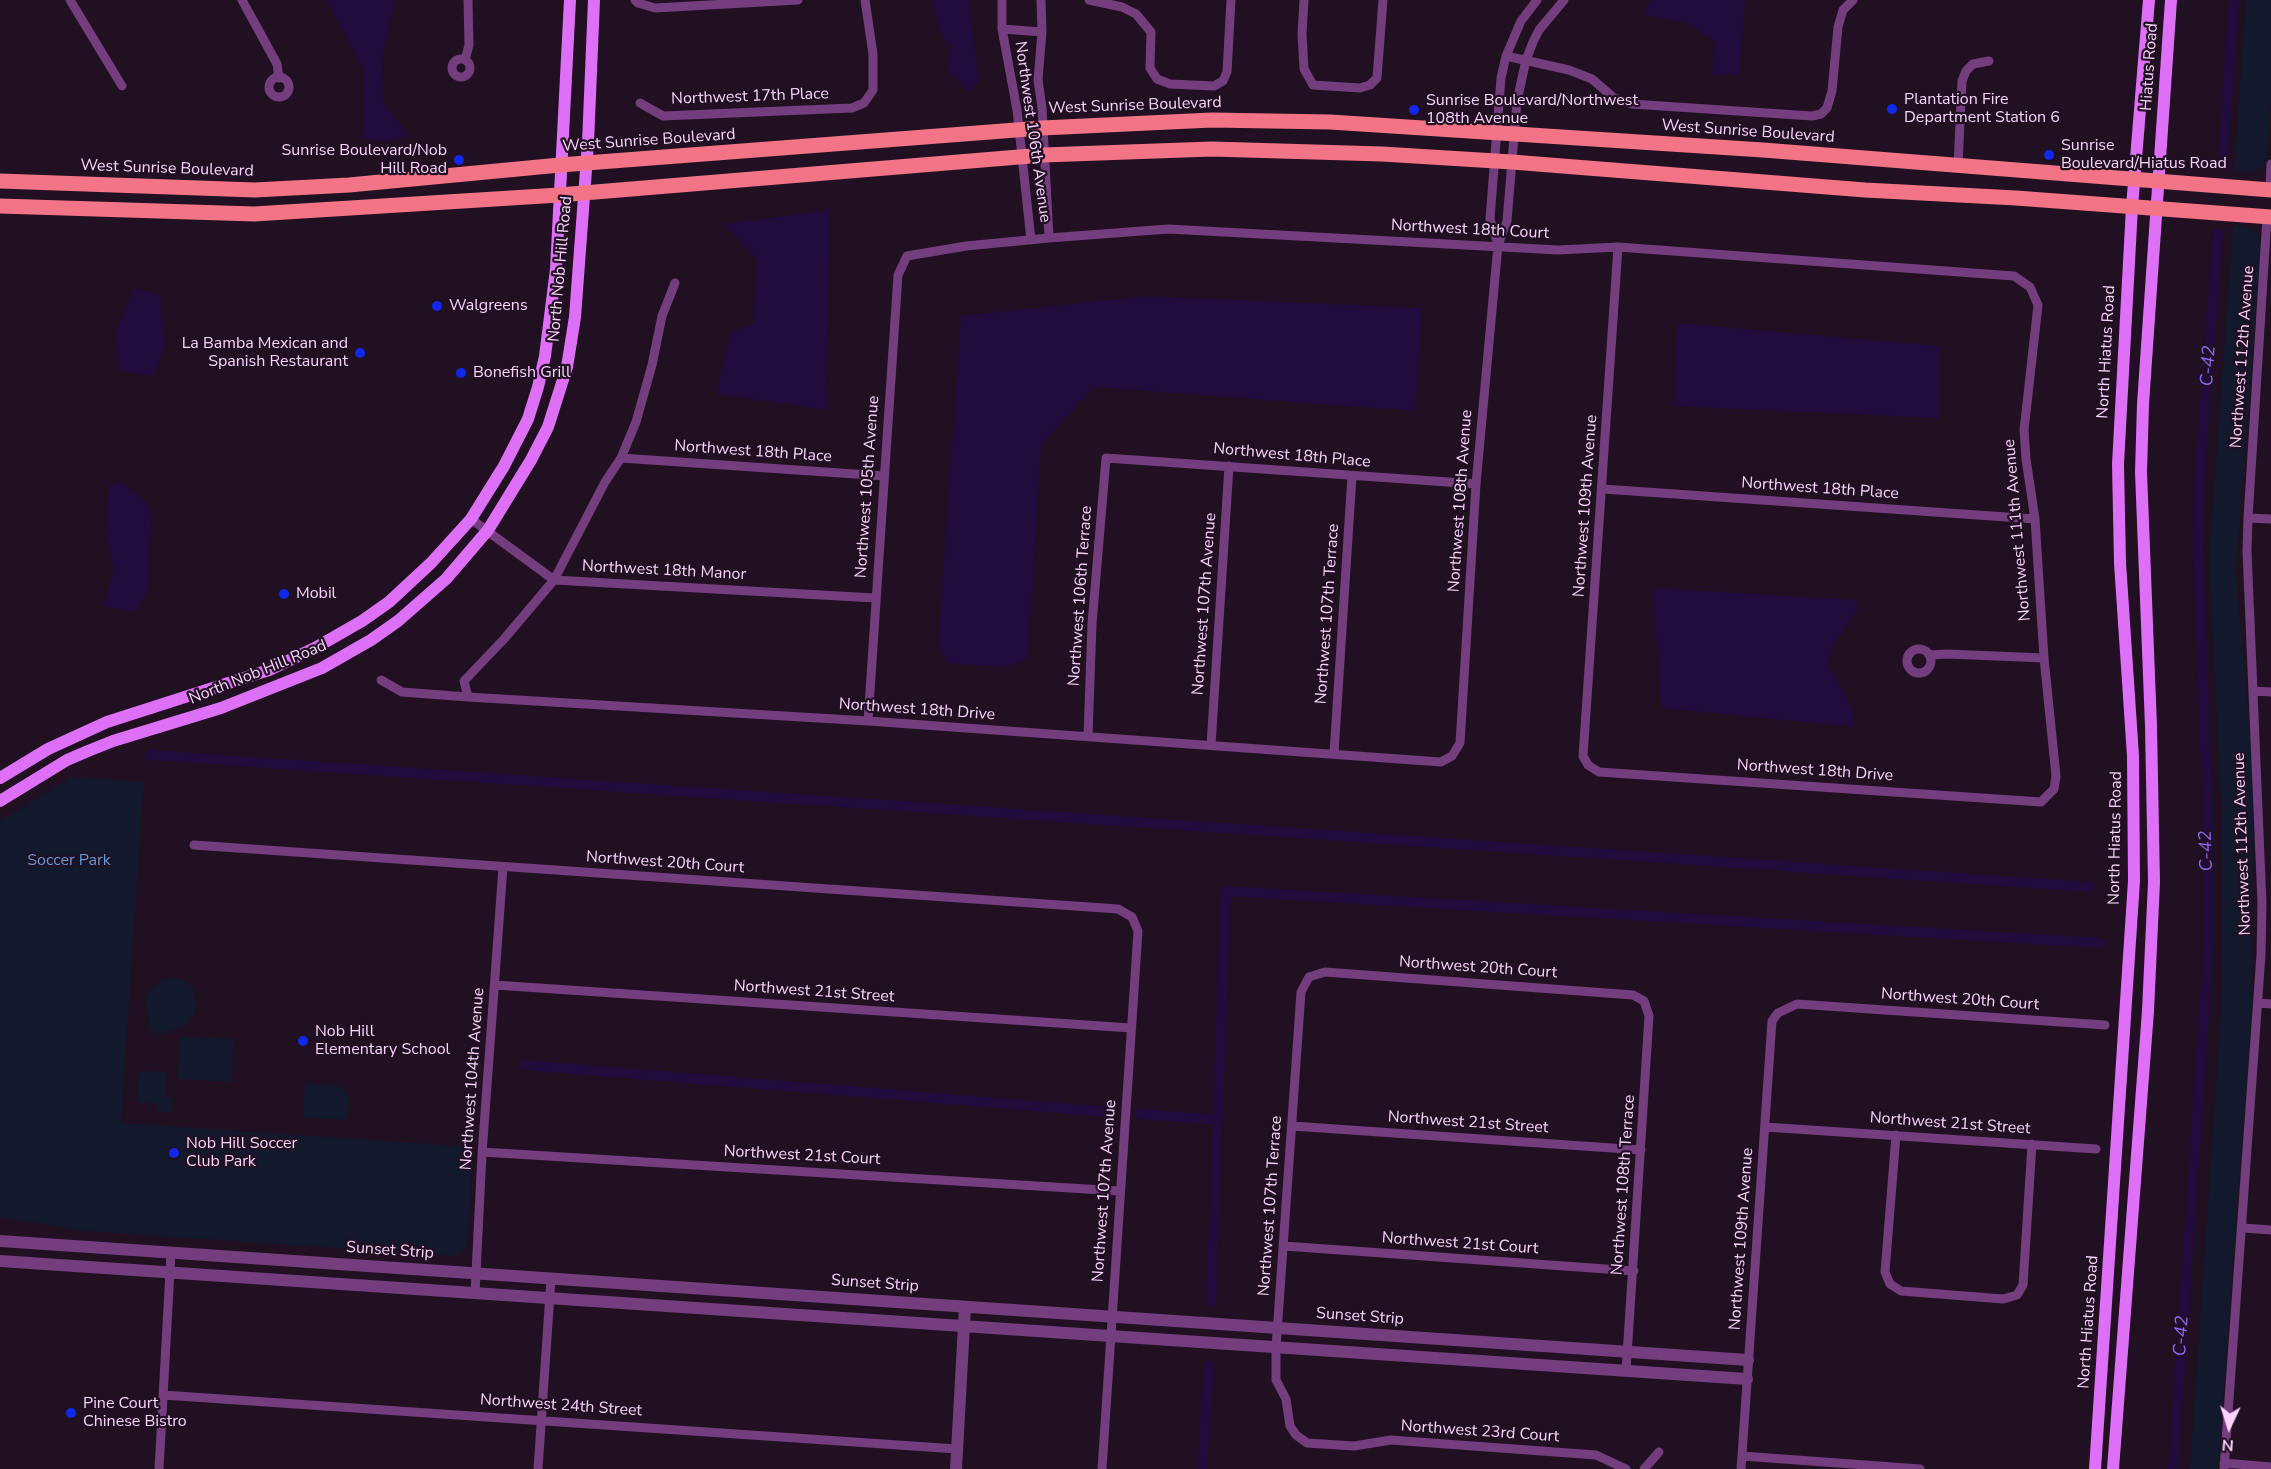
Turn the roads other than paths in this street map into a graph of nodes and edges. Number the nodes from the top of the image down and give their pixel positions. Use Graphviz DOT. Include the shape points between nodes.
graph roads {
  1 [pos="242,0"];
  2 [pos="468,0"];
  3 [pos="570,0"];
  4 [pos="594,0"];
  5 [pos="798,0"];
  6 [pos="865,0"];
  7 [pos="1002,0"];
  8 [pos="1041,0"];
  9 [pos="1089,0"];
  10 [pos="1231,0"];
  11 [pos="1304,0"];
  12 [pos="1383,0"];
  13 [pos="1537,0"];
  14 [pos="1564,0"];
  15 [pos="1853,0"];
  16 [pos="2149,0"];
  17 [pos="2171,0"];
  18 [pos="71,1"];
  19 [pos="637,2"];
  20 [pos="1002,28"];
  21 [pos="1042,32"];
  22 [pos="1506,56"];
  23 [pos="465,60"];
  24 [pos="1526,60"];
  25 [pos="1989,61"];
  26 [pos="279,78"];
  27 [pos="122,87"];
  28 [pos="640,103"];
  29 [pos="1042,128"];
  30 [pos="1020,130"];
  31 [pos="1496,133"];
  32 [pos="1516,134"];
  33 [pos="1043,155"];
  34 [pos="1023,157"];
  35 [pos="1495,161"];
  36 [pos="1512,162"];
  37 [pos="586,164"];
  38 [pos="2271,164"];
  39 [pos="560,165"];
  40 [pos="1958,165"];
  41 [pos="2134,178"];
  42 [pos="2158,180"];
  43 [pos="0,181"];
  44 [pos="2270,190"];
  45 [pos="584,193"];
  46 [pos="559,195"];
  47 [pos="0,206"];
  48 [pos="2132,207"];
  49 [pos="2156,208"];
  50 [pos="2269,217"];
  51 [pos="1049,238"];
  52 [pos="1031,240"];
  53 [pos="1498,246"];
  54 [pos="1618,247"];
  55 [pos="907,256"];
  56 [pos="675,283"];
  57 [pos="2030,287"];
  58 [pos="621,458"];
  59 [pos="1106,458"];
  60 [pos="1229,466"];
  61 [pos="884,476"];
  62 [pos="1352,476"];
  63 [pos="1476,484"];
  64 [pos="1603,489"];
  65 [pos="2248,518"];
  66 [pos="471,519"];
  67 [pos="2035,519"];
  68 [pos="2271,519"];
  69 [pos="488,530"];
  70 [pos="554,580"];
  71 [pos="875,598"];
  72 [pos="1930,655"];
  73 [pos="2044,658"];
  74 [pos="381,680"];
  75 [pos="2253,691"];
  76 [pos="2271,692"];
  77 [pos="468,697"];
  78 [pos="868,721"];
  79 [pos="1088,736"];
  80 [pos="1211,745"];
  81 [pos="1334,753"];
  82 [pos="1452,756"];
  83 [pos="1588,765"];
  84 [pos="0,778"];
  85 [pos="0,801"];
  86 [pos="2041,802"];
  87 [pos="194,845"];
  88 [pos="503,867"];
  89 [pos="1132,917"];
  90 [pos="2266,918"];
  91 [pos="1309,977"];
  92 [pos="495,985"];
  93 [pos="1644,1001"];
  94 [pos="2259,1003"];
  95 [pos="2271,1004"];
  96 [pos="1778,1012"];
  97 [pos="2105,1025"];
  98 [pos="1131,1028"];
  99 [pos="1292,1126"];
  100 [pos="1765,1127"];
  101 [pos="1896,1135"];
  102 [pos="2032,1144"];
  103 [pos="2096,1149"];
  104 [pos="1641,1150"];
  105 [pos="482,1152"];
  106 [pos="1119,1191"];
  107 [pos="2243,1228"];
  108 [pos="2271,1230"];
  109 [pos="0,1242"];
  110 [pos="1284,1246"];
  111 [pos="171,1253"];
  112 [pos="0,1261"];
  113 [pos="1634,1271"];
  114 [pos="170,1273"];
  115 [pos="476,1273"];
  116 [pos="551,1279"];
  117 [pos="475,1293"];
  118 [pos="550,1298"];
  119 [pos="965,1307"];
  120 [pos="1112,1316"];
  121 [pos="963,1326"];
  122 [pos="1277,1329"];
  123 [pos="1110,1336"];
  124 [pos="1276,1347"];
  125 [pos="1627,1352"];
  126 [pos="1748,1360"];
  127 [pos="2103,1368"];
  128 [pos="2121,1369"];
  129 [pos="1626,1371"];
  130 [pos="1747,1379"];
  131 [pos="163,1395"];
  132 [pos="541,1420"];
  133 [pos="1296,1435"];
  134 [pos="957,1449"];
  135 [pos="1659,1452"];
  136 [pos="1742,1456"];
  137 [pos="2224,1466"];
  138 [pos="2271,1467"];
  139 [pos="1888,1468"];
  140 [pos="159,1469"];
  141 [pos="538,1469"];
  142 [pos="956,1469"];
  143 [pos="1102,1469"];
  144 [pos="1626,1469"];
  145 [pos="1644,1469"];
  146 [pos="1741,1469"];
  147 [pos="1920,1469"];
  148 [pos="2095,1469"];
  149 [pos="2114,1469"];
  1 -- 26 [label="street" via="278,64"];
  2 -- 23 [label="street" via="469,45"];
  3 -- 39 [label="main road, North Nob Hill Road"];
  4 -- 37 [label="main road, North Nob Hill Road"];
  5 -- 19 [label="street" via="655,8"];
  6 -- 28 [label="street, Northwest 17th Place" via="873,54 873,90 864,103 852,108 663,116"];
  7 -- 20 [label="street, Northwest 106th Avenue"];
  8 -- 21 [label="street, Northwest 106th Avenue"];
  9 -- 10 [label="street" via="1136,14 1151,32 1150,68 1157,79 1170,84 1214,86 1223,81 1227,72"];
  11 -- 12 [label="street" via="1304,69 1313,84 1360,88 1377,78"];
  13 -- 22 [label="street, Northwest 108th Avenue" via="1521,21"];
  14 -- 24 [label="street, Northwest 108th Avenue" via="1539,30"];
  15 -- 24 [label="street" via="1843,10 1838,27 1827,108 1812,116 1632,104 1614,98 1592,79"];
  16 -- 41 [label="main road, Hiatus Road"];
  17 -- 42 [label="main road, Hiatus Road"];
  18 -- 27 [label="street"];
  20 -- 21 [label="street, Northwest 106th Avenue"];
  20 -- 30 [label="street, Northwest 106th Avenue"];
  21 -- 29 [label="street, Northwest 106th Avenue" via="1038,80"];
  22 -- 24 [label="street"];
  22 -- 31 [label="street, Northwest 108th Avenue"];
  24 -- 32 [label="street, Northwest 108th Avenue" via="1517,101"];
  25 -- 40 [label="street" via="1973,64 1962,81"];
  29 -- 30 [label="highway, West Sunrise Boulevard"];
  29 -- 31 [label="highway, West Sunrise Boulevard" via="1212,120 1330,122"];
  29 -- 33 [label="street, Northwest 106th Avenue"];
  30 -- 34 [label="street, Northwest 106th Avenue"];
  30 -- 37 [label="highway, West Sunrise Boulevard"];
  31 -- 32 [label="highway, West Sunrise Boulevard"];
  31 -- 35 [label="street, Northwest 108th Avenue"];
  32 -- 36 [label="street, Northwest 108th Avenue"];
  32 -- 40 [label="highway, West Sunrise Boulevard"];
  33 -- 34 [label="highway"];
  33 -- 35 [label="highway" via="1212,149"];
  33 -- 51 [label="street, Northwest 106th Avenue"];
  34 -- 45 [label="highway"];
  34 -- 52 [label="street, Northwest 106th Avenue"];
  35 -- 36 [label="highway"];
  35 -- 53 [label="street, Northwest 108th Avenue" via="1490,219"];
  36 -- 48 [label="highway"];
  36 -- 53 [label="street, Northwest 108th Avenue" via="1507,221"];
  37 -- 39 [label="highway, West Sunrise Boulevard"];
  37 -- 45 [label="main road, North Nob Hill Road"];
  38 -- 44 [label="street"];
  39 -- 43 [label="highway, West Sunrise Boulevard" via="255,190"];
  39 -- 46 [label="main road, North Nob Hill Road"];
  40 -- 41 [label="highway, West Sunrise Boulevard"];
  41 -- 42 [label="highway, West Sunrise Boulevard"];
  41 -- 48 [label="main road, Hiatus Road"];
  42 -- 44 [label="highway, West Sunrise Boulevard"];
  42 -- 49 [label="main road, Hiatus Road"];
  45 -- 46 [label="highway"];
  45 -- 69 [label="main road, North Nob Hill Road" via="575,317 560,391 531,460"];
  46 -- 47 [label="highway" via="254,214"];
  46 -- 66 [label="main road, North Nob Hill Road" via="556,269 538,387 518,441"];
  48 -- 49 [label="highway"];
  48 -- 127 [label="main road, North Hiatus Road" via="2118,464 2120,563 2133,756 2134,881"];
  49 -- 50 [label="highway"];
  49 -- 128 [label="main road" via="2141,472 2154,882"];
  50 -- 65 [label="street, Northwest 112th Avenue"];
  51 -- 52 [label="street, Northwest 18th Court"];
  51 -- 53 [label="street, Northwest 18th Court" via="1168,229"];
  52 -- 55 [label="street, Northwest 18th Court"];
  53 -- 54 [label="street, Northwest 18th Court" via="1557,250"];
  53 -- 63 [label="street, Northwest 108th Avenue"];
  54 -- 57 [label="street, Northwest 18th Court" via="2014,276"];
  54 -- 64 [label="street, Northwest 109th Avenue"];
  55 -- 61 [label="street, Northwest 105th Avenue" via="898,275"];
  56 -- 58 [label="street" via="662,316 636,422"];
  57 -- 67 [label="street, Northwest 111th Avenue" via="2038,305 2024,430"];
  58 -- 61 [label="street, Northwest 18th Place"];
  58 -- 70 [label="street"];
  59 -- 60 [label="street, Northwest 18th Place"];
  59 -- 79 [label="street, Northwest 106th Terrace" via="1092,624"];
  60 -- 62 [label="street, Northwest 18th Place"];
  60 -- 80 [label="street, Northwest 107th Avenue"];
  61 -- 71 [label="street, Northwest 105th Avenue"];
  62 -- 63 [label="street, Northwest 18th Place"];
  62 -- 81 [label="street, Northwest 107th Terrace"];
  63 -- 82 [label="street, Northwest 108th Avenue" via="1460,743"];
  64 -- 67 [label="street, Northwest 18th Place"];
  64 -- 83 [label="street, Northwest 109th Avenue" via="1583,756"];
  65 -- 68 [label="street"];
  65 -- 75 [label="street, Northwest 112th Avenue"];
  66 -- 69 [label="street"];
  66 -- 84 [label="main road, North Nob Hill Road" via="431,564 389,602 315,648 269,670 107,722 48,749"];
  67 -- 73 [label="street, Northwest 111th Avenue"];
  69 -- 70 [label="street"];
  69 -- 85 [label="main road, North Nob Hill Road" via="446,579 398,621 322,669 221,708 88,751"];
  70 -- 71 [label="street, Northwest 18th Manor"];
  70 -- 77 [label="street" via="464,681"];
  71 -- 78 [label="street, Northwest 105th Avenue"];
  72 -- 73 [label="street"];
  73 -- 86 [label="street, Northwest 111th Avenue" via="2056,776 2054,789"];
  74 -- 77 [label="street, Northwest 18th Drive" via="402,692"];
  75 -- 76 [label="street"];
  75 -- 90 [label="street, Northwest 112th Avenue"];
  77 -- 78 [label="street, Northwest 18th Drive"];
  78 -- 79 [label="street, Northwest 18th Drive"];
  79 -- 80 [label="street, Northwest 18th Drive"];
  80 -- 81 [label="street, Northwest 18th Drive"];
  81 -- 82 [label="street, Northwest 18th Drive" via="1441,762"];
  83 -- 86 [label="street, Northwest 18th Drive" via="1599,772"];
  87 -- 88 [label="street, Northwest 20th Court"];
  88 -- 89 [label="street, Northwest 20th Court" via="1118,909"];
  88 -- 92 [label="street, Northwest 104th Avenue"];
  89 -- 98 [label="street, Northwest 107th Avenue" via="1138,931"];
  90 -- 94 [label="street, Northwest 112th Avenue"];
  91 -- 93 [label="street, Northwest 20th Court" via="1325,972 1633,994"];
  91 -- 99 [label="street, Northwest 107th Terrace" via="1301,992"];
  92 -- 98 [label="street, Northwest 21st Street"];
  92 -- 105 [label="street, Northwest 104th Avenue"];
  93 -- 104 [label="street, Northwest 108th Terrace" via="1649,1016"];
  94 -- 95 [label="street"];
  94 -- 107 [label="street, Northwest 112th Avenue"];
  96 -- 97 [label="street, Northwest 20th Court" via="1797,1004"];
  96 -- 100 [label="street, Northwest 109th Avenue" via="1772,1021"];
  98 -- 106 [label="street, Northwest 107th Avenue"];
  99 -- 104 [label="street, Northwest 21st Street"];
  99 -- 110 [label="street, Northwest 107th Terrace"];
  100 -- 101 [label="street, Northwest 21st Street"];
  100 -- 126 [label="street, Northwest 109th Avenue"];
  101 -- 102 [label="street, Northwest 21st Street"];
  101 -- 102 [label="street" via="1884,1272 1890,1284 1901,1291 2004,1299 2017,1295 2023,1285"];
  102 -- 103 [label="street, Northwest 21st Street"];
  104 -- 113 [label="street, Northwest 108th Terrace"];
  105 -- 106 [label="street, Northwest 21st Court"];
  105 -- 115 [label="street, Northwest 104th Avenue"];
  106 -- 120 [label="street, Northwest 107th Avenue"];
  107 -- 108 [label="street"];
  107 -- 137 [label="street, Northwest 112th Avenue"];
  109 -- 111 [label="street, Sunset Strip"];
  110 -- 113 [label="street, Northwest 21st Court"];
  110 -- 122 [label="street, Northwest 107th Terrace"];
  111 -- 114 [label="street"];
  111 -- 115 [label="street, Sunset Strip"];
  112 -- 114 [label="street"];
  113 -- 125 [label="street, Northwest 108th Terrace"];
  114 -- 117 [label="street"];
  114 -- 131 [label="street"];
  115 -- 116 [label="street, Sunset Strip"];
  115 -- 117 [label="street, Northwest 104th Avenue"];
  116 -- 118 [label="street"];
  116 -- 119 [label="street, Sunset Strip"];
  117 -- 118 [label="street"];
  118 -- 121 [label="street"];
  118 -- 132 [label="street"];
  119 -- 120 [label="street, Sunset Strip"];
  119 -- 121 [label="street"];
  120 -- 122 [label="street, Sunset Strip"];
  120 -- 123 [label="street, Northwest 107th Avenue"];
  121 -- 123 [label="street"];
  121 -- 134 [label="street"];
  122 -- 124 [label="street, Northwest 107th Terrace"];
  122 -- 125 [label="street, Sunset Strip"];
  123 -- 124 [label="street"];
  123 -- 143 [label="street, Northwest 107th Avenue"];
  124 -- 129 [label="street"];
  124 -- 133 [label="street, Northwest 107th Terrace" via="1276,1380 1286,1398 1290,1426"];
  125 -- 126 [label="street, Sunset Strip"];
  125 -- 129 [label="street, Northwest 108th Terrace"];
  126 -- 130 [label="street, Northwest 109th Avenue"];
  127 -- 128 [label="main road"];
  127 -- 148 [label="main road, North Hiatus Road"];
  128 -- 149 [label="main road"];
  129 -- 130 [label="street"];
  130 -- 136 [label="street, Northwest 109th Avenue"];
  131 -- 132 [label="street, Northwest 24th Street"];
  131 -- 140 [label="street"];
  132 -- 134 [label="street, Northwest 24th Street"];
  132 -- 141 [label="street"];
  133 -- 144 [label="street, Northwest 23rd Court" via="1307,1443 1354,1446 1391,1440 1596,1455"];
  134 -- 142 [label="street"];
  135 -- 145 [label="street"];
  136 -- 139 [label="street"];
  136 -- 146 [label="street, Northwest 109th Avenue"];
  137 -- 138 [label="street"];
  139 -- 147 [label="street"];
}
